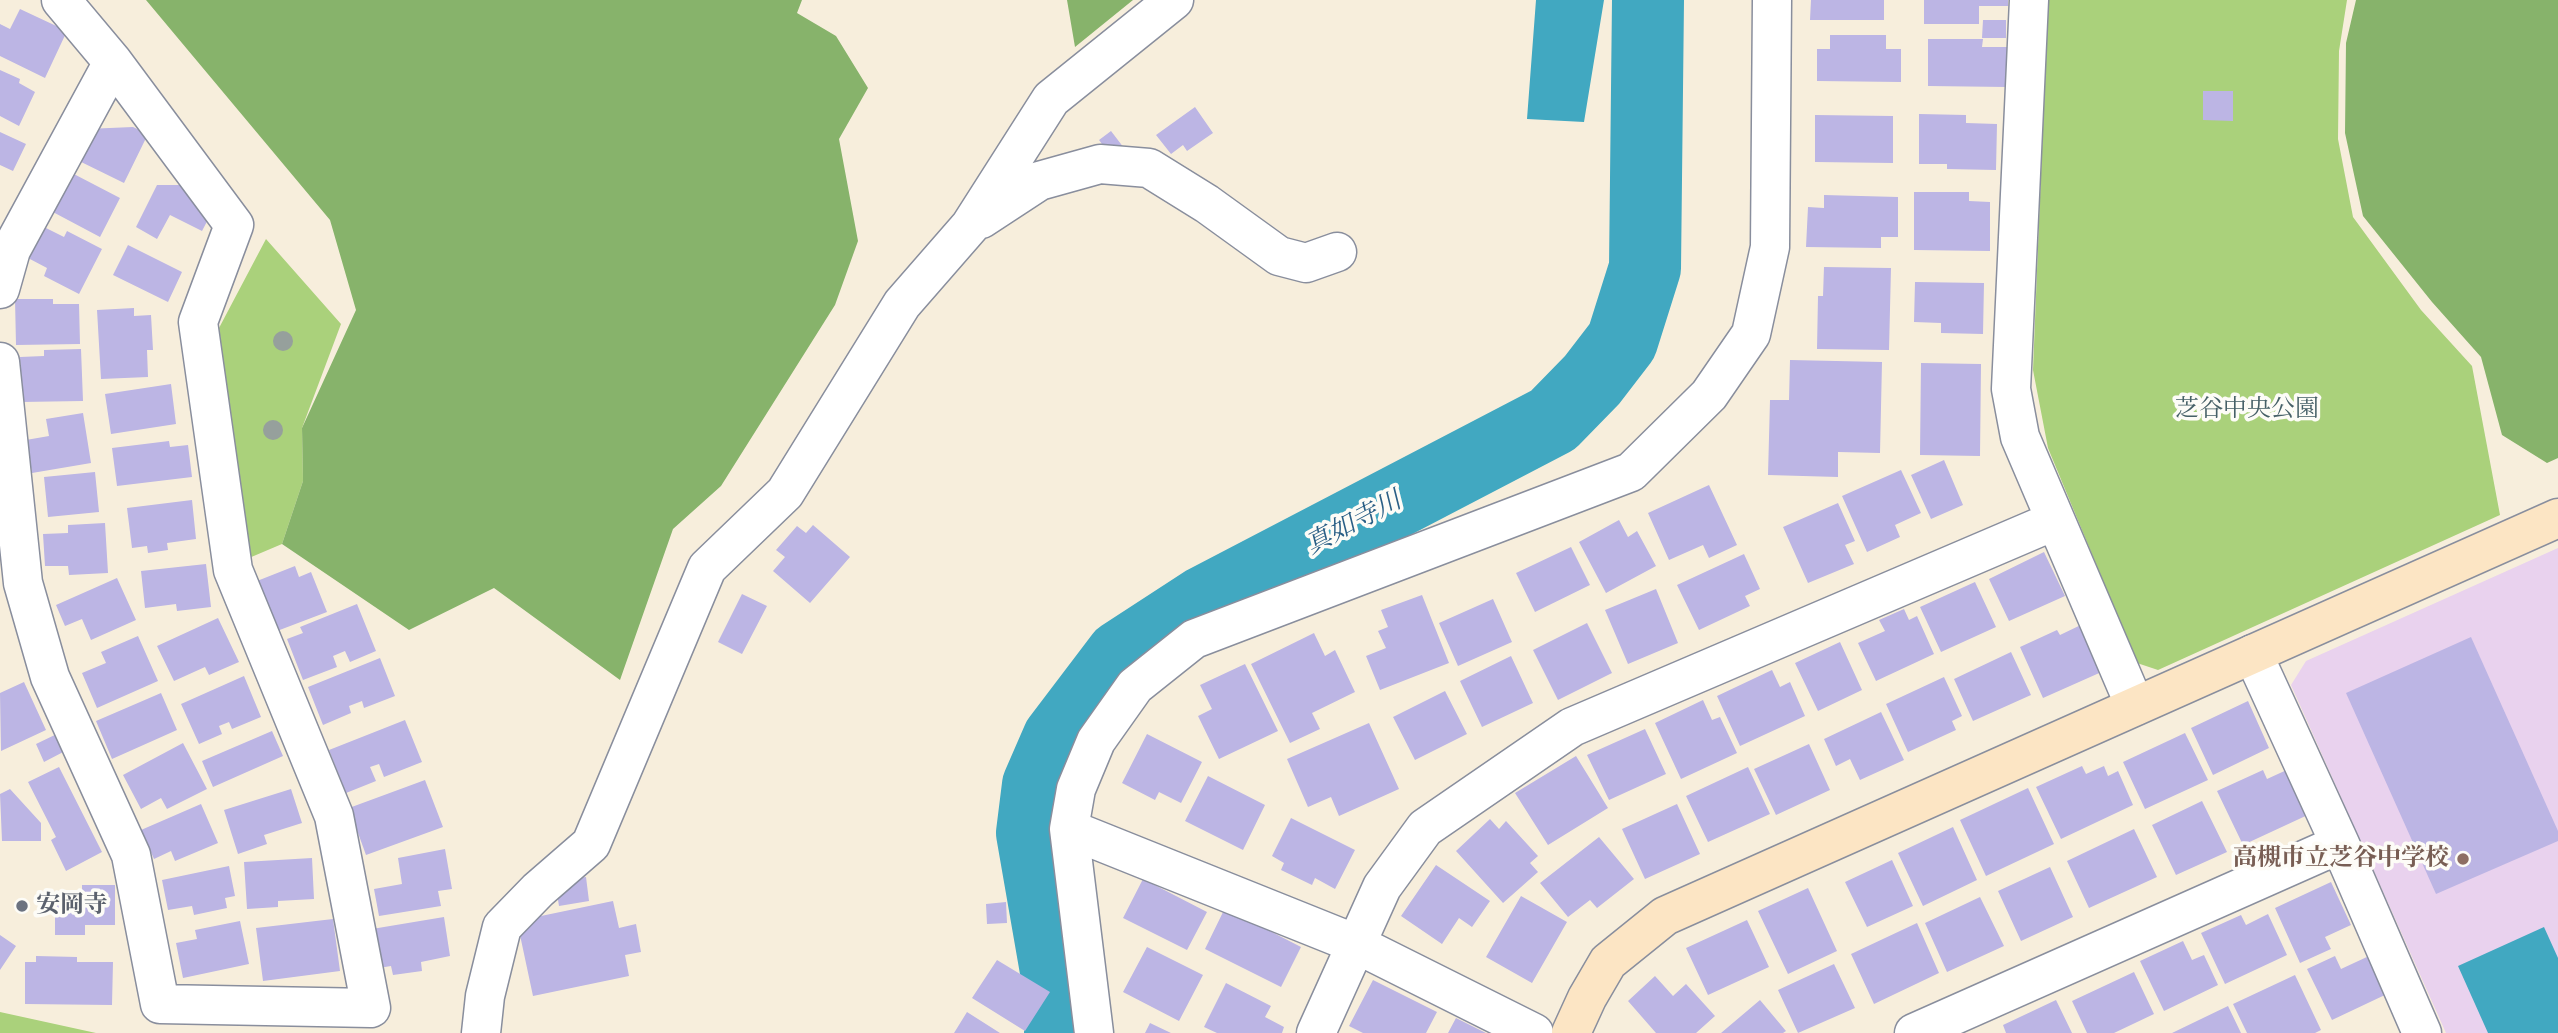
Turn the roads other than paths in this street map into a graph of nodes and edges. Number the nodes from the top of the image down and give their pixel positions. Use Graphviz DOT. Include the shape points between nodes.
graph roads {
  1 [pos="61,0"];
  2 [pos="1174,0"];
  3 [pos="1772,0"];
  4 [pos="2029,0"];
  5 [pos="113,62"];
  6 [pos="970,226"];
  7 [pos="1337,253"];
  8 [pos="0,289"];
  9 [pos="0,362"];
  10 [pos="2558,518"];
  11 [pos="2054,521"];
  12 [pos="2253,654"];
  13 [pos="2135,706"];
  14 [pos="1069,829"];
  15 [pos="2340,845"];
  16 [pos="1356,944"];
  17 [pos="2418,1032"];
  18 [pos="481,1033"];
  19 [pos="1094,1033"];
  20 [pos="1316,1033"];
  21 [pos="1535,1033"];
  22 [pos="1571,1033"];
  23 [pos="1914,1033"];
  1 -- 5 [label="street"];
  2 -- 6 [label="street" via="1051,99"];
  3 -- 14 [label="street" via="1770,247 1751,334 1709,395 1631,472 1194,639 1135,686 1096,741 1076,789"];
  4 -- 11 [label="street" via="2011,389 2020,437"];
  5 -- 8 [label="street" via="11,250"];
  5 -- 9 [label="street" via="234,225 198,321 233,569 334,816 371,1008 160,1004 131,855 50,677 23,583"];
  6 -- 7 [label="street" via="1039,181 1100,164 1149,168 1279,256 1306,263"];
  6 -- 18 [label="street" via="902,304 785,493 707,568 590,844 502,927"];
  10 -- 12 [label="street"];
  11 -- 13 [label="street"];
  11 -- 16 [label="street" via="1572,727 1425,828 1382,887"];
  12 -- 13 [label="street"];
  12 -- 15 [label="street"];
  13 -- 22 [label="street" via="1665,915 1608,962"];
  14 -- 16 [label="street"];
  14 -- 19 [label="street"];
  15 -- 17 [label="street"];
  15 -- 23 [label="street"];
  16 -- 20 [label="street"];
  16 -- 21 [label="street"];
}
